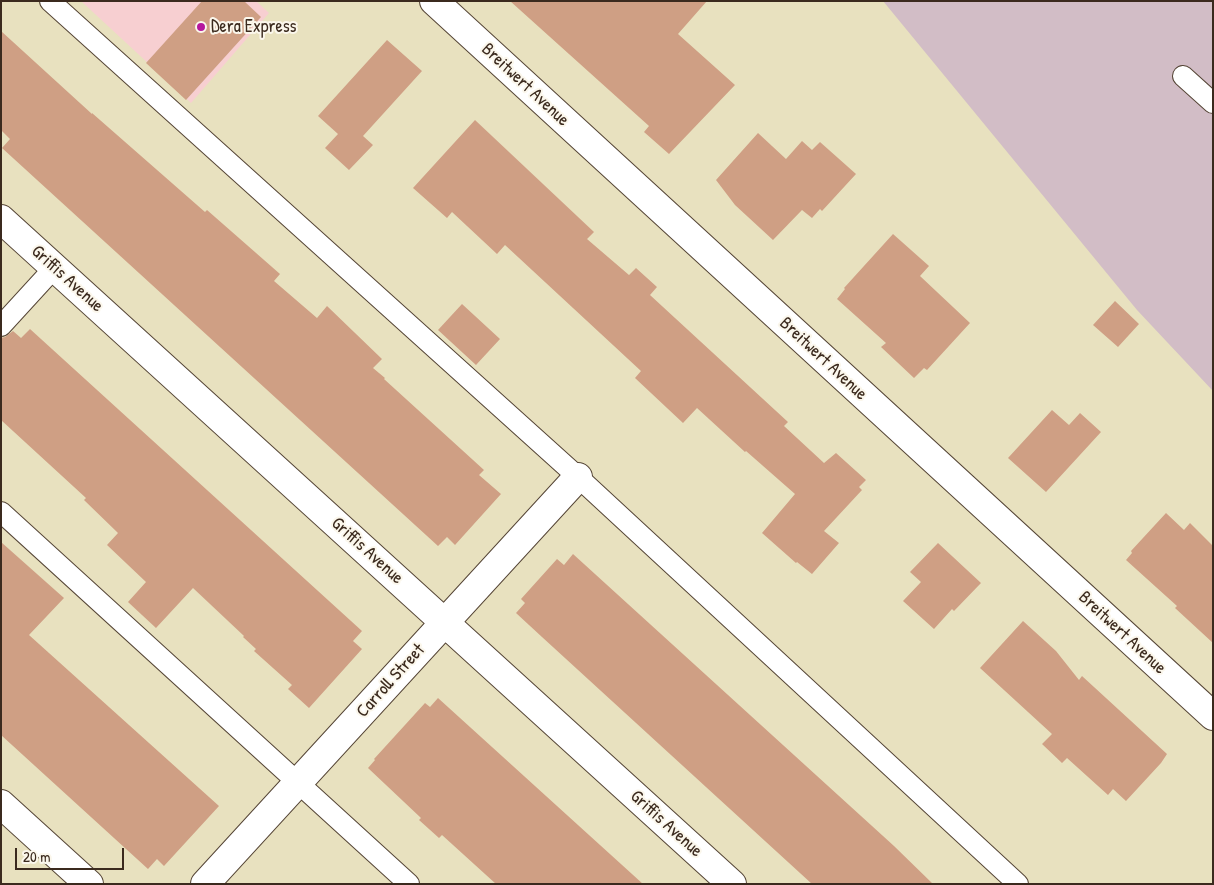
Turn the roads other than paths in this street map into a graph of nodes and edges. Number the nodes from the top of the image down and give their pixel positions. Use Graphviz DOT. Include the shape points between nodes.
graph roads {
  1 [pos="50,1"];
  2 [pos="434,1"];
  3 [pos="1183,76"];
  4 [pos="1213,103"];
  5 [pos="1,218"];
  6 [pos="55,268"];
  7 [pos="1,326"];
  8 [pos="578,478"];
  9 [pos="1,512"];
  10 [pos="445,622"];
  11 [pos="1213,716"];
  12 [pos="298,782"];
  13 [pos="1,804"];
  14 [pos="89,884"];
  15 [pos="205,884"];
  16 [pos="409,884"];
  17 [pos="732,884"];
  18 [pos="1018,884"];
  1 -- 8 [label="lane"];
  2 -- 11 [label="street, Breitwert Avenue"];
  3 -- 4 [label="lane"];
  5 -- 6 [label="street, Griffis Avenue"];
  6 -- 7 [label="lane"];
  6 -- 10 [label="street, Griffis Avenue"];
  8 -- 10 [label="street, Carroll Street"];
  8 -- 18 [label="lane"];
  9 -- 12 [label="lane"];
  10 -- 12 [label="street, Carroll Street"];
  10 -- 17 [label="street, Griffis Avenue"];
  12 -- 15 [label="street, Carroll Street"];
  12 -- 16 [label="lane"];
  13 -- 14 [label="street"];
}
